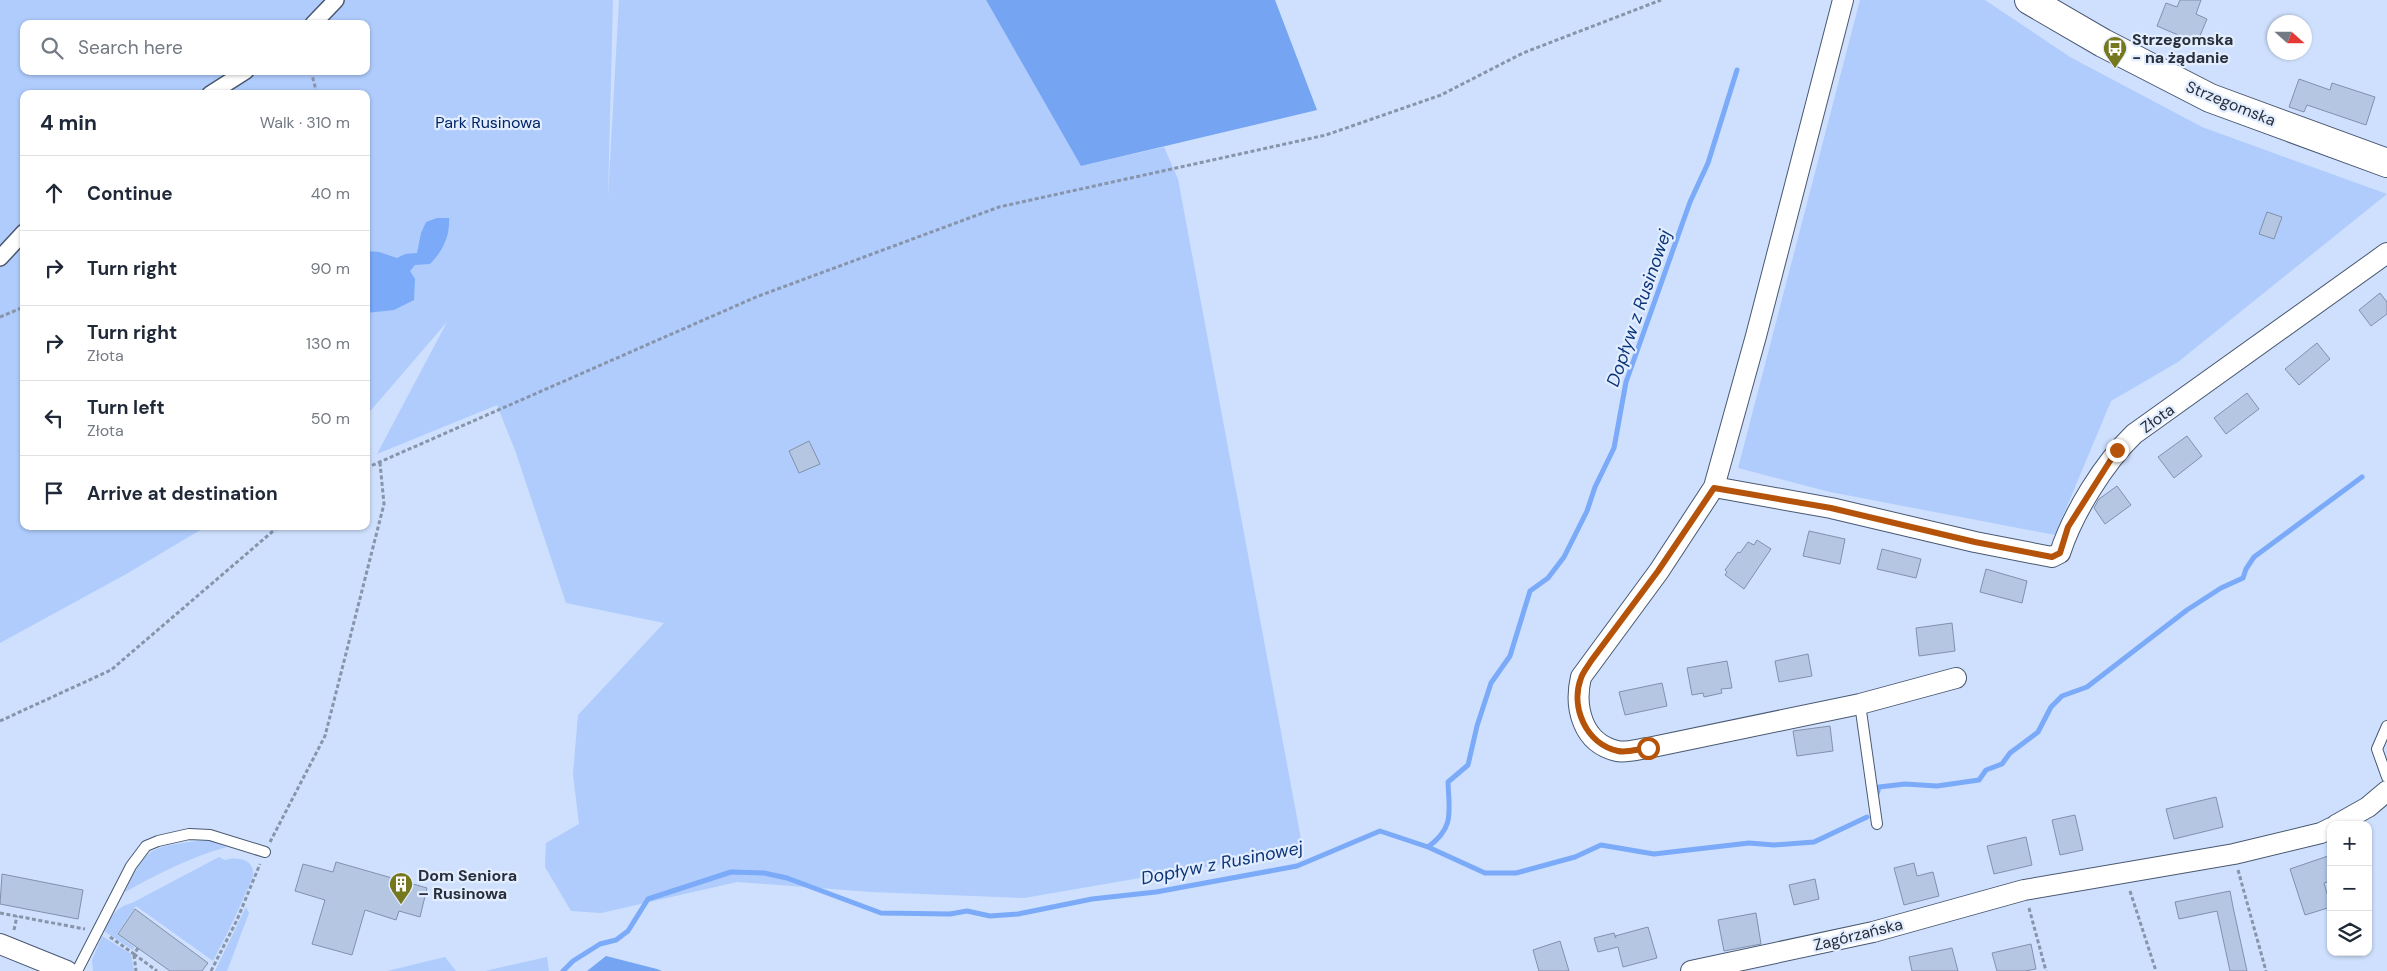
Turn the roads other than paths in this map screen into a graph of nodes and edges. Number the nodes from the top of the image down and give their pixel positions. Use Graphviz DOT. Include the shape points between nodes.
graph roads {
  1 [pos="336,0"];
  2 [pos="1843,0"];
  3 [pos="2029,0"];
  4 [pos="317,20"];
  5 [pos="240,75"];
  6 [pos="216,90"];
  7 [pos="2387,162"];
  8 [pos="20,236"];
  9 [pos="2387,253"];
  10 [pos="0,258"];
  11 [pos="1714,488"];
  12 [pos="1956,678"];
  13 [pos="1860,704"];
  14 [pos="2387,726"];
  15 [pos="2387,777"];
  16 [pos="2387,791"];
  17 [pos="2342,821"];
  18 [pos="1876,824"];
  19 [pos="2327,829"];
  20 [pos="265,852"];
  21 [pos="6,940"];
  22 [pos="67,971"];
  23 [pos="77,971"];
  24 [pos="1691,971"];
  1 -- 4 [label="street"];
  2 -- 11 [label="street"];
  3 -- 7 [label="main road, Strzegomska" via="2103,43 2210,98"];
  5 -- 6 [label="street"];
  8 -- 10 [label="street"];
  9 -- 11 [label="street, Złota" via="2134,434 2117,450 2068,527 2060,553 2052,557 1831,508"];
  11 -- 13 [label="street" via="1581,676 1578,691 1580,717 1589,734 1604,746 1619,752"];
  12 -- 13 [label="street"];
  13 -- 18 [label="lane"];
  14 -- 15 [label="lane" via="2377,748"];
  16 -- 17 [label="street, Zagórzańska" via="2368,807"];
  19 -- 24 [label="street, Zagórzańska" via="2234,854 2024,890 1873,932"];
  20 -- 23 [label="lane" via="210,835 189,834 146,846 131,866"];
  21 -- 22 [label="street"];
}
